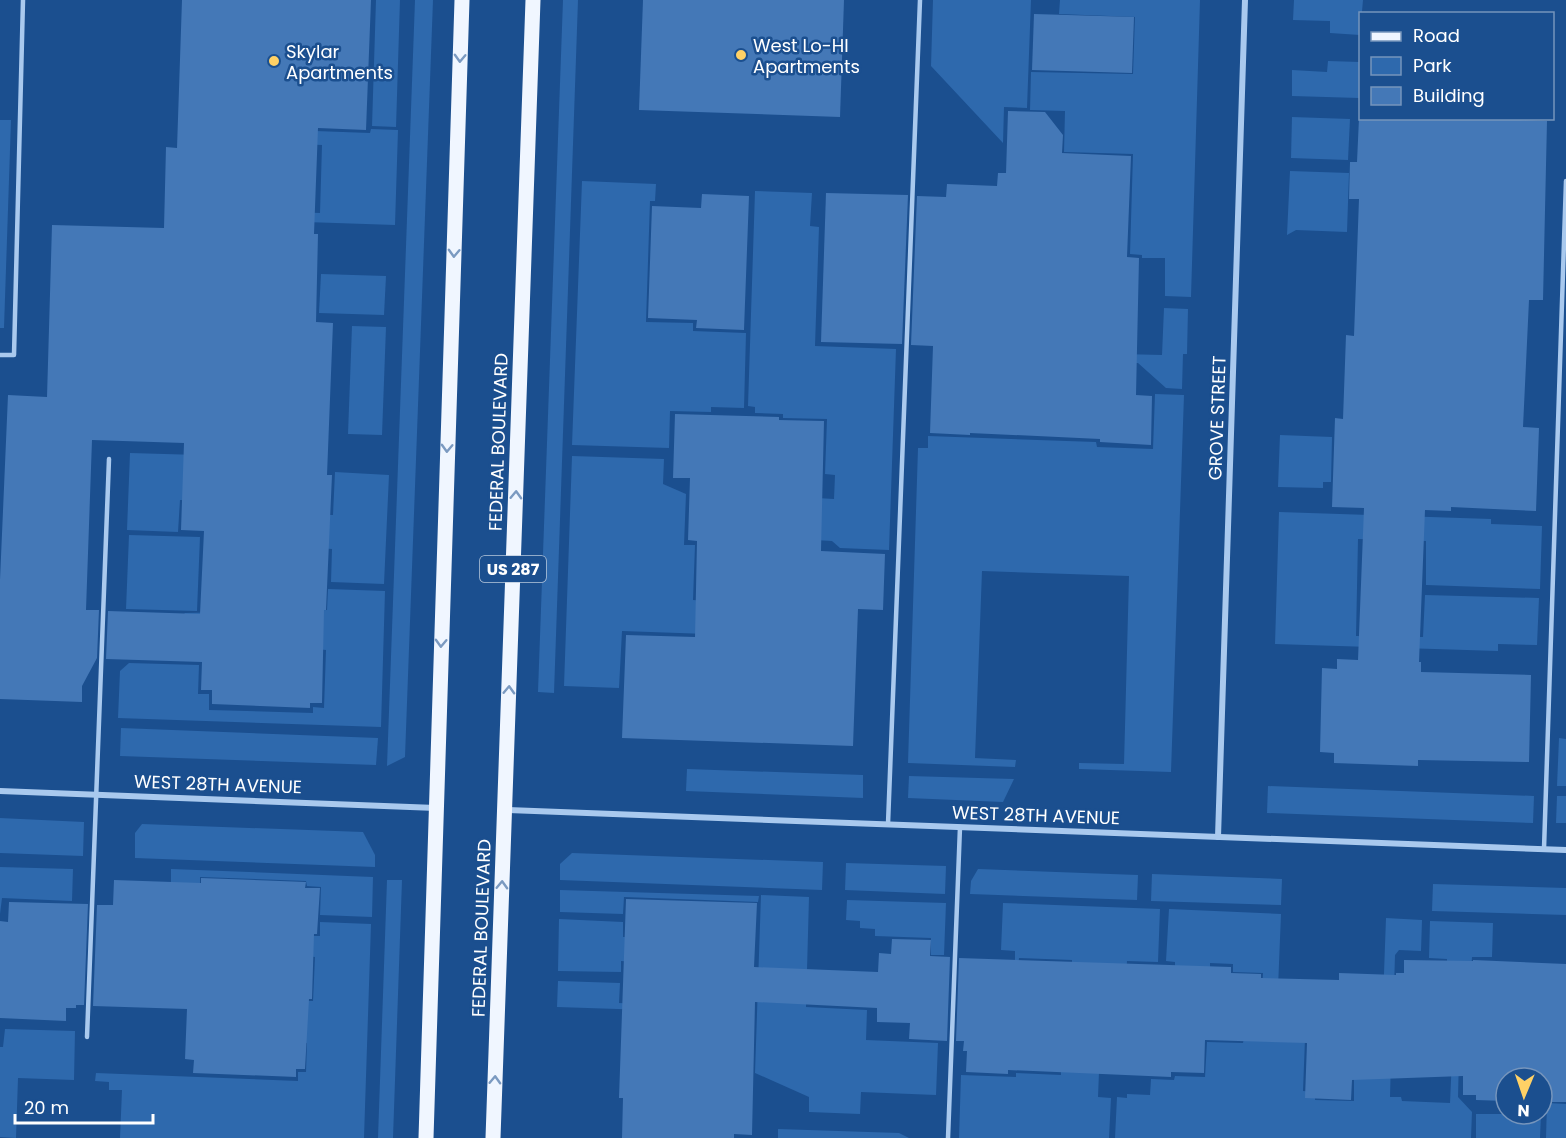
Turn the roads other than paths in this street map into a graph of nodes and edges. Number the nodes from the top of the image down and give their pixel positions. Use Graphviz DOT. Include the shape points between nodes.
graph roads {
  1 [pos="23,0"];
  2 [pos="462,0"];
  3 [pos="533,0"];
  4 [pos="920,0"];
  5 [pos="1245,0"];
  6 [pos="1566,181"];
  7 [pos="0,355"];
  8 [pos="109,459"];
  9 [pos="0,791"];
  10 [pos="96,795"];
  11 [pos="436,808"];
  12 [pos="505,810"];
  13 [pos="888,824"];
  14 [pos="960,827"];
  15 [pos="1218,837"];
  16 [pos="1544,849"];
  17 [pos="1566,850"];
  18 [pos="87,1037"];
  19 [pos="426,1138"];
  20 [pos="493,1138"];
  21 [pos="948,1138"];
  1 -- 7 [label="lane" via="14,356"];
  2 -- 11 [label="main road, one-way"];
  12 -- 3 [label="main road, FEDERAL BOULEVARD / US 287, one-way"];
  4 -- 13 [label="lane"];
  5 -- 15 [label="street, GROVE STREET"];
  6 -- 16 [label="lane"];
  8 -- 10 [label="lane"];
  9 -- 10 [label="street, WEST 28TH AVENUE"];
  10 -- 11 [label="street, WEST 28TH AVENUE"];
  10 -- 18 [label="lane"];
  11 -- 19 [label="main road"];
  12 -- 13 [label="street, WEST 28TH AVENUE"];
  20 -- 12 [label="main road, FEDERAL BOULEVARD / US 287, one-way"];
  13 -- 14 [label="street, WEST 28TH AVENUE"];
  14 -- 15 [label="street, WEST 28TH AVENUE"];
  14 -- 21 [label="lane"];
  15 -- 16 [label="street, WEST 28TH AVENUE"];
  16 -- 17 [label="street, WEST 28TH AVENUE"];
}
